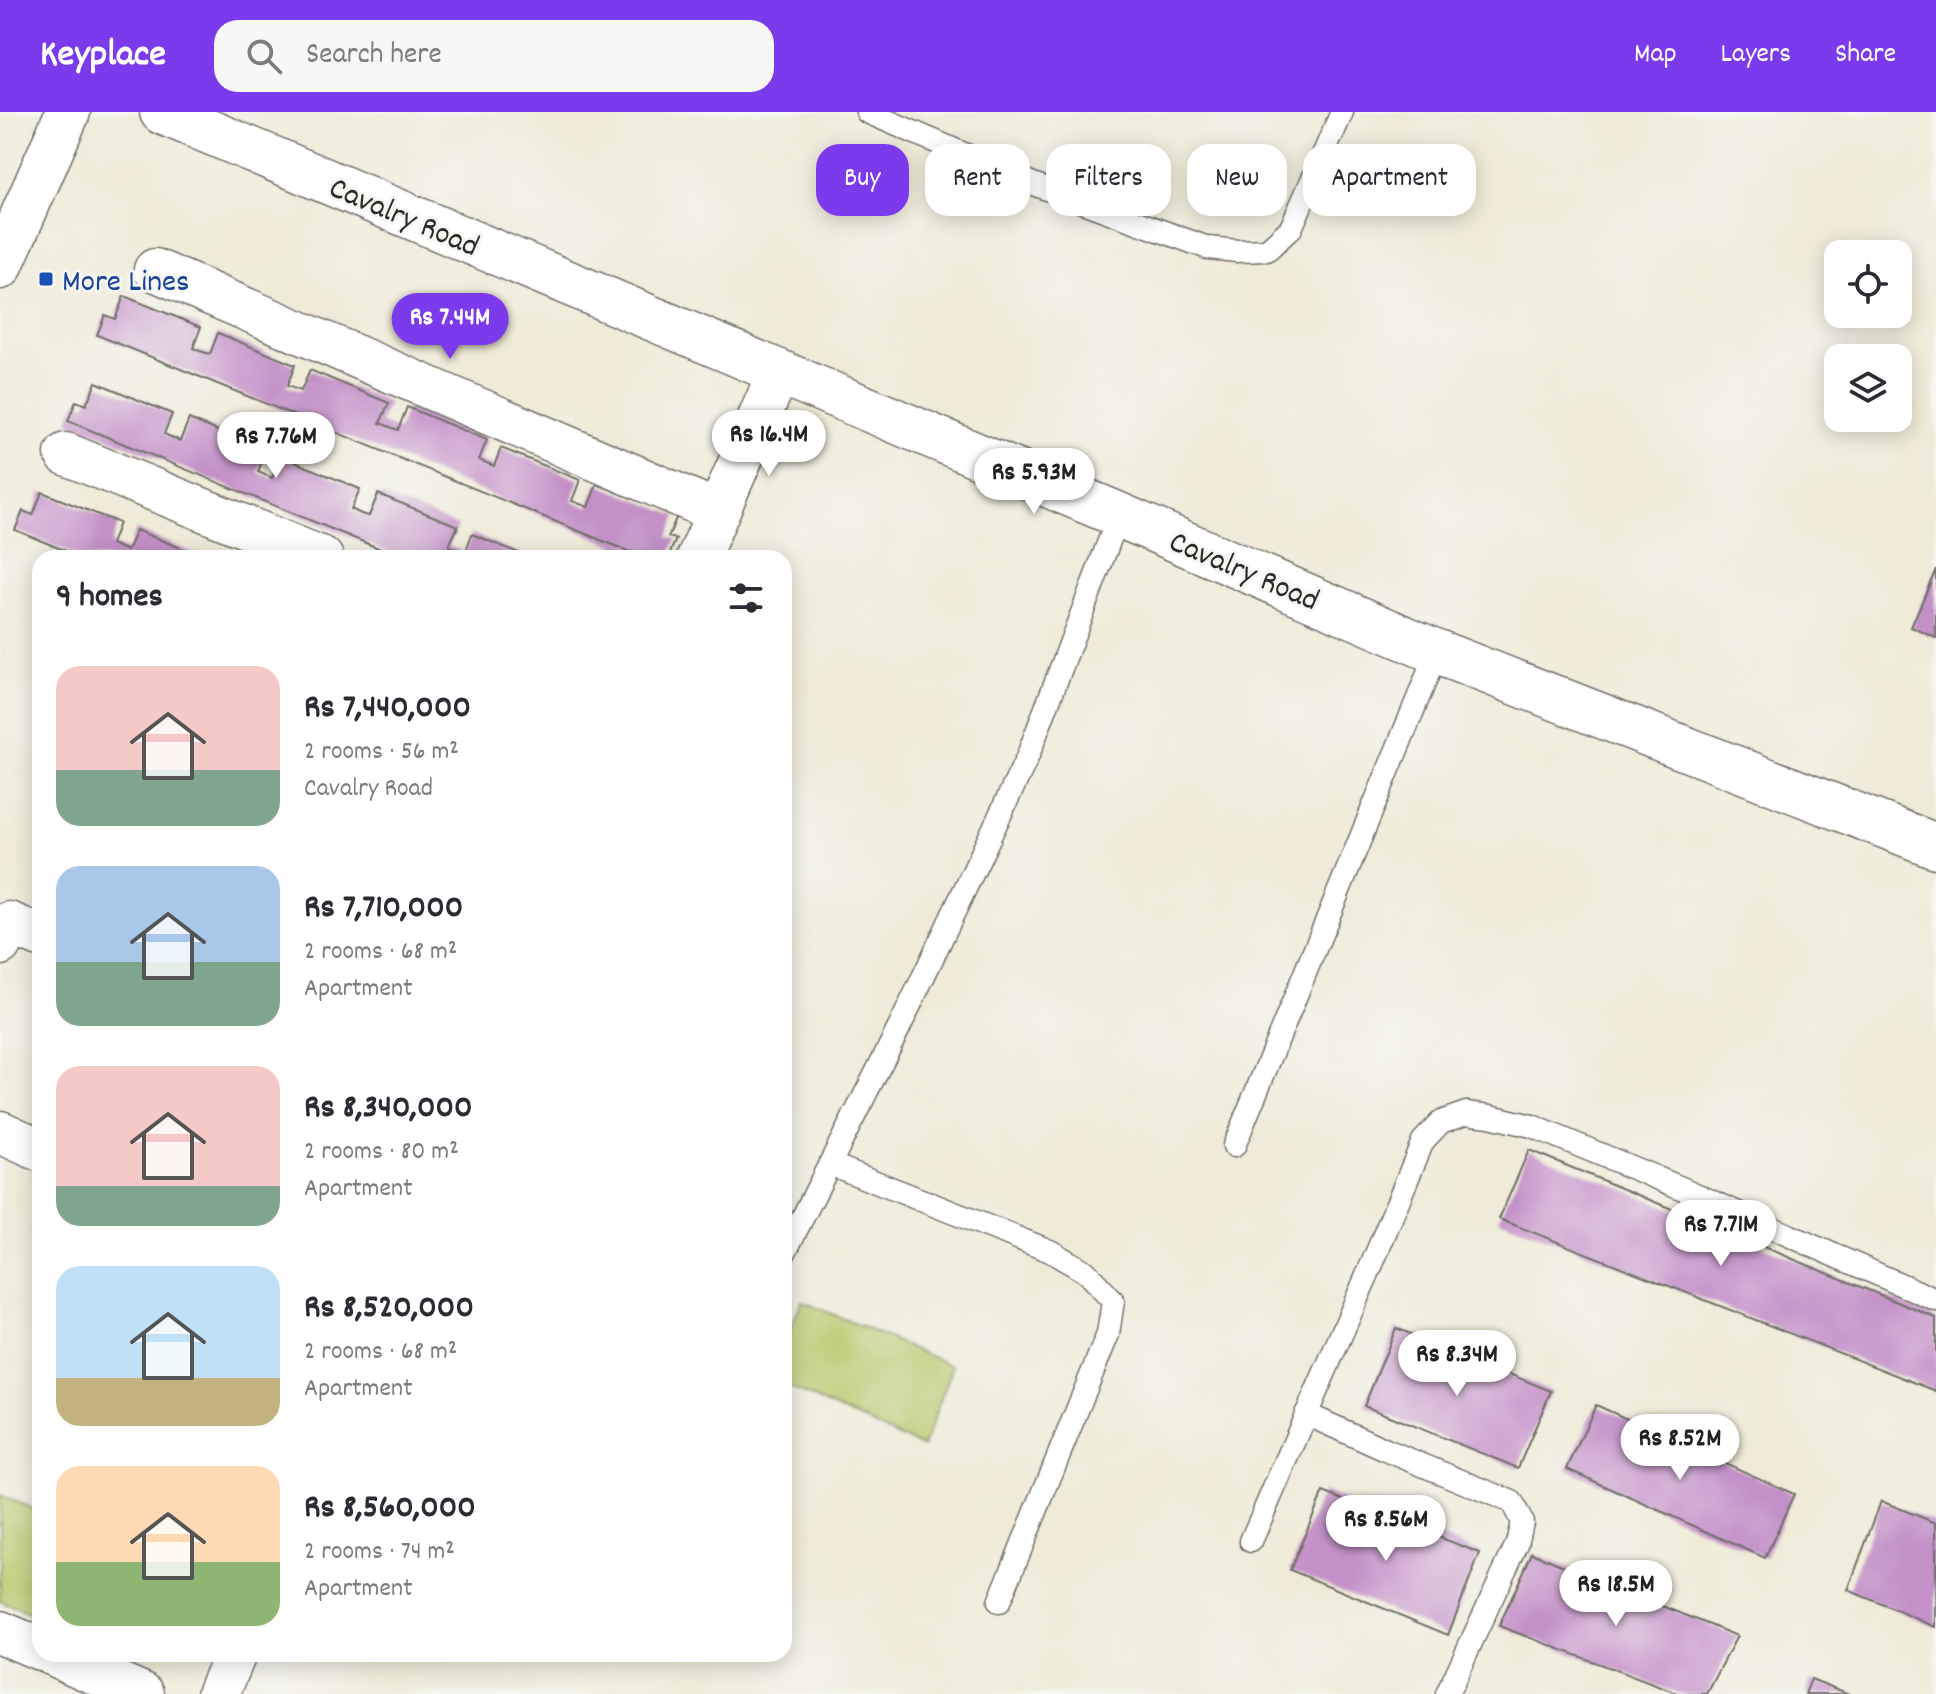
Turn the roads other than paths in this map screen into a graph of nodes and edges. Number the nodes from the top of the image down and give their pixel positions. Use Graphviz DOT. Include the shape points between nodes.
graph roads {
  1 [pos="68,112"];
  2 [pos="162,112"];
  3 [pos="867,112"];
  4 [pos="1342,112"];
  5 [pos="0,267"];
  6 [pos="155,270"];
  7 [pos="779,372"];
  8 [pos="66,454"];
  9 [pos="718,512"];
  10 [pos="1119,515"];
  11 [pos="302,550"];
  12 [pos="701,550"];
  13 [pos="1437,652"];
  14 [pos="1936,846"];
  15 [pos="32,933"];
  16 [pos="0,944"];
  17 [pos="0,1132"];
  18 [pos="32,1146"];
  19 [pos="1234,1146"];
  20 [pos="830,1164"];
  21 [pos="792,1238"];
  22 [pos="1936,1300"];
  23 [pos="1306,1414"];
  24 [pos="1251,1541"];
  25 [pos="999,1602"];
  26 [pos="0,1632"];
  27 [pos="32,1646"];
  28 [pos="69,1662"];
  29 [pos="232,1662"];
  30 [pos="143,1694"];
  31 [pos="218,1694"];
  32 [pos="1447,1694"];
  1 -- 5 [label="street"];
  2 -- 7 [label="street, Cavalry Road"];
  3 -- 4 [label="lane" via="1033,184 1208,248 1237,251 1267,250 1291,228"];
  6 -- 9 [label="street"];
  7 -- 9 [label="street"];
  7 -- 10 [label="street, Cavalry Road"];
  8 -- 11 [label="street"];
  9 -- 12 [label="street"];
  10 -- 13 [label="street, Cavalry Road"];
  10 -- 20 [label="lane" via="1027,758"];
  13 -- 14 [label="street, Cavalry Road"];
  13 -- 19 [label="lane"];
  15 -- 16 [label="street" via="9,923"];
  17 -- 18 [label="street"];
  20 -- 21 [label="lane"];
  20 -- 25 [label="lane" via="1050,1251 1086,1272 1113,1301 1108,1334"];
  22 -- 23 [label="lane" via="1532,1126 1466,1113 1441,1122 1423,1141"];
  23 -- 24 [label="lane"];
  23 -- 32 [label="lane" via="1512,1502 1522,1522 1517,1544"];
  26 -- 27 [label="street"];
  28 -- 30 [label="street"];
  29 -- 31 [label="street"];
}
